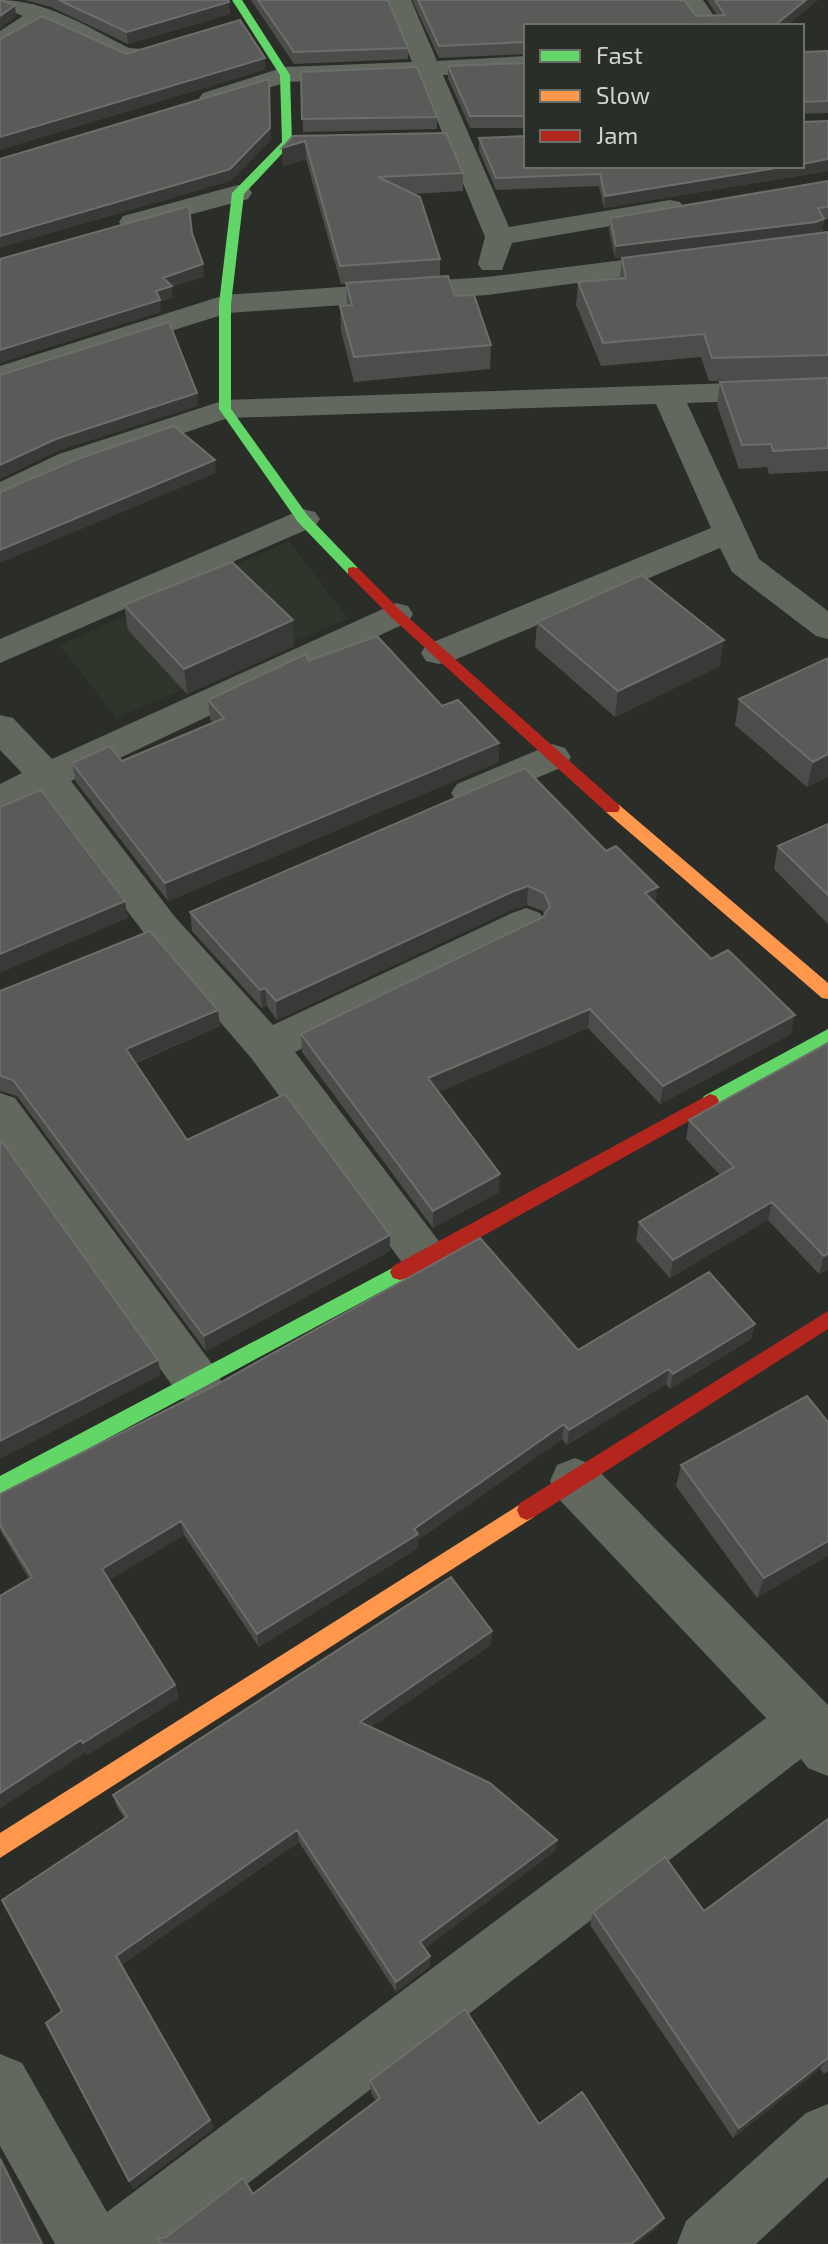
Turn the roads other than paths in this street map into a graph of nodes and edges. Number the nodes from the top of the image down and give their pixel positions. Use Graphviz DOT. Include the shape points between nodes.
graph roads {
  1 [pos="2,0"];
  2 [pos="400,0"];
  3 [pos="416,0"];
  4 [pos="691,0"];
  5 [pos="243,9"];
  6 [pos="42,14"];
  7 [pos="708,24"];
  8 [pos="221,27"];
  9 [pos="0,42"];
  10 [pos="153,48"];
  11 [pos="524,64"];
  12 [pos="428,66"];
  13 [pos="285,75"];
  14 [pos="180,107"];
  15 [pos="474,141"];
  16 [pos="429,142"];
  17 [pos="287,143"];
  18 [pos="319,143"];
  19 [pos="238,193"];
  20 [pos="703,202"];
  21 [pos="104,230"];
  22 [pos="499,237"];
  23 [pos="704,259"];
  24 [pos="487,286"];
  25 [pos="225,304"];
  26 [pos="0,376"];
  27 [pos="828,389"];
  28 [pos="668,395"];
  29 [pos="225,409"];
  30 [pos="0,495"];
  31 [pos="303,519"];
  32 [pos="729,532"];
  33 [pos="396,614"];
  34 [pos="828,628"];
  35 [pos="0,652"];
  36 [pos="439,653"];
  37 [pos="0,727"];
  38 [pos="552,757"];
  39 [pos="46,776"];
  40 [pos="0,799"];
  41 [pos="437,808"];
  42 [pos="526,923"];
  43 [pos="828,993"];
  44 [pos="828,1036"];
  45 [pos="267,1047"];
  46 [pos="0,1110"];
  47 [pos="425,1258"];
  48 [pos="828,1319"];
  49 [pos="198,1383"];
  50 [pos="575,1481"];
  51 [pos="0,1487"];
  52 [pos="817,1735"];
  53 [pos="0,1846"];
  54 [pos="0,2085"];
  55 [pos="823,2151"];
  56 [pos="90,2244"];
  57 [pos="117,2244"];
  58 [pos="709,2244"];
  1 -- 6 [label="street"];
  2 -- 3 [label="street"];
  2 -- 12 [label="street"];
  4 -- 7 [label="street"];
  5 -- 8 [label="street"];
  5 -- 13 [label="street"];
  6 -- 9 [label="street"];
  6 -- 10 [label="street" via="126,56"];
  11 -- 12 [label="street"];
  12 -- 13 [label="street"];
  12 -- 15 [label="street"];
  13 -- 14 [label="street"];
  13 -- 17 [label="street"];
  15 -- 16 [label="street"];
  15 -- 22 [label="street"];
  17 -- 18 [label="street"];
  17 -- 19 [label="street"];
  19 -- 21 [label="street"];
  19 -- 25 [label="street"];
  20 -- 22 [label="street"];
  22 -- 24 [label="street"];
  23 -- 24 [label="street"];
  24 -- 25 [label="street"];
  25 -- 26 [label="street"];
  25 -- 29 [label="street"];
  27 -- 28 [label="street"];
  28 -- 29 [label="street"];
  28 -- 32 [label="street"];
  29 -- 30 [label="street" via="70,461"];
  29 -- 31 [label="street"];
  31 -- 33 [label="street"];
  31 -- 35 [label="street"];
  32 -- 34 [label="street" via="744,565"];
  32 -- 36 [label="street"];
  33 -- 36 [label="street"];
  33 -- 39 [label="street"];
  36 -- 38 [label="street"];
  37 -- 39 [label="street"];
  38 -- 41 [label="street"];
  38 -- 43 [label="street"];
  39 -- 40 [label="street"];
  39 -- 45 [label="street" via="161,926"];
  42 -- 45 [label="street"];
  44 -- 47 [label="street"];
  45 -- 47 [label="street"];
  46 -- 49 [label="street"];
  47 -- 49 [label="street"];
  48 -- 50 [label="street"];
  49 -- 51 [label="street"];
  50 -- 52 [label="street"];
  50 -- 53 [label="street"];
  52 -- 57 [label="street"];
  54 -- 56 [label="street"];
  55 -- 58 [label="street"];
}
